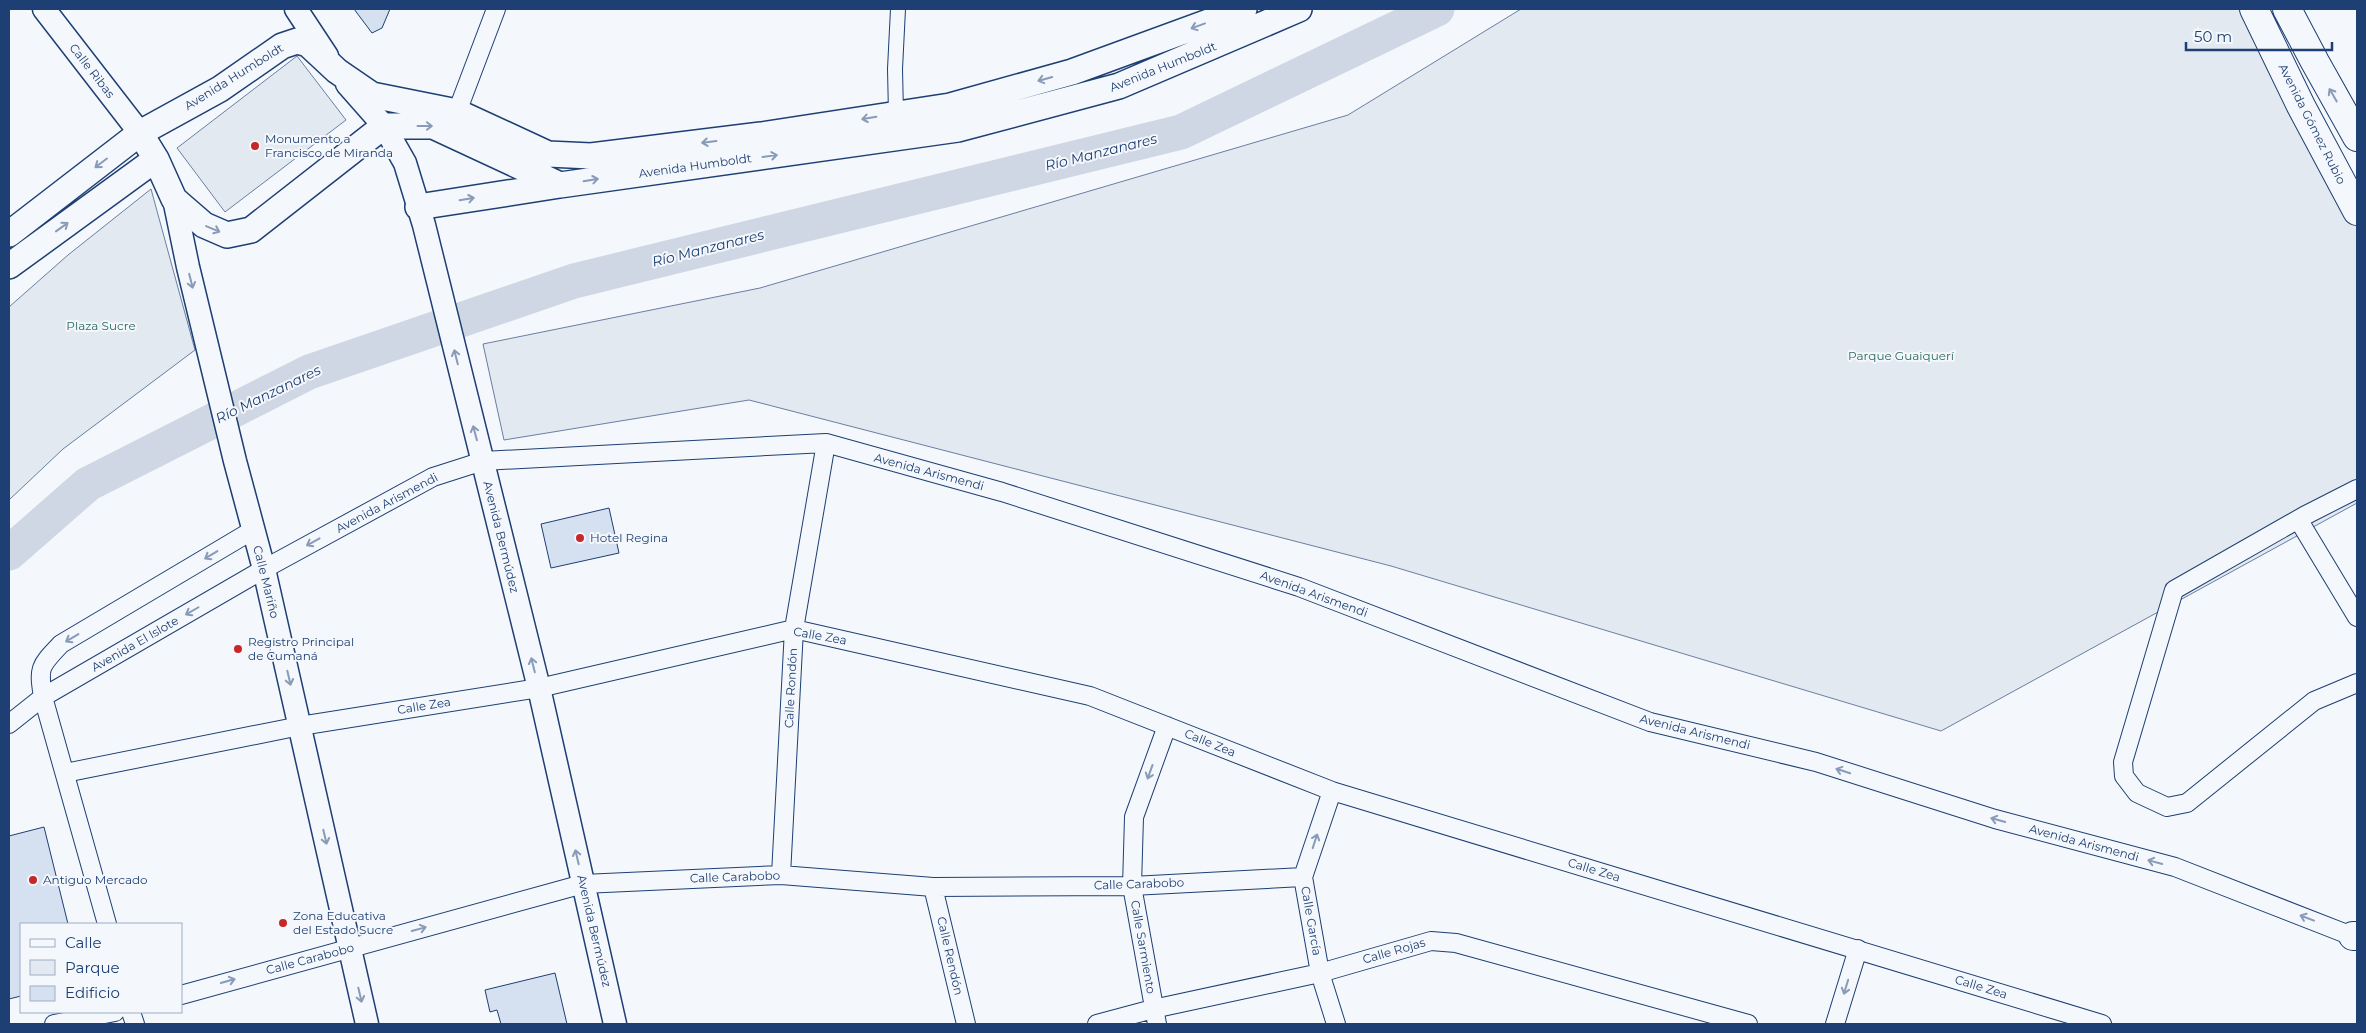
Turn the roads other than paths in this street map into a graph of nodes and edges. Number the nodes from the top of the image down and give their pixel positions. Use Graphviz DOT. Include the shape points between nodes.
graph roads {
  1 [pos="44,9"];
  2 [pos="296,9"];
  3 [pos="496,9"];
  4 [pos="898,9"];
  5 [pos="1244,9"];
  6 [pos="1299,9"];
  7 [pos="2254,9"];
  8 [pos="2287,9"];
  9 [pos="337,71"];
  10 [pos="457,112"];
  11 [pos="896,114"];
  12 [pos="384,126"];
  13 [pos="140,133"];
  14 [pos="2357,137"];
  15 [pos="156,159"];
  16 [pos="560,185"];
  17 [pos="174,199"];
  18 [pos="2357,211"];
  19 [pos="421,216"];
  20 [pos="10,231"];
  21 [pos="33,248"];
  22 [pos="9,266"];
  23 [pos="826,443"];
  24 [pos="483,462"];
  25 [pos="2357,489"];
  26 [pos="2302,519"];
  27 [pos="253,530"];
  28 [pos="264,569"];
  29 [pos="2357,617"];
  30 [pos="794,629"];
  31 [pos="2357,683"];
  32 [pos="539,688"];
  33 [pos="43,697"];
  34 [pos="9,724"];
  35 [pos="300,726"];
  36 [pos="1167,726"];
  37 [pos="65,773"];
  38 [pos="1332,791"];
  39 [pos="781,875"];
  40 [pos="1303,877"];
  41 [pos="583,884"];
  42 [pos="1132,886"];
  43 [pos="933,887"];
  44 [pos="107,923"];
  45 [pos="2356,936"];
  46 [pos="350,948"];
  47 [pos="1858,949"];
  48 [pos="1320,973"];
  49 [pos="182,994"];
  50 [pos="110,1013"];
  51 [pos="1155,1017"];
  52 [pos="54,1024"];
  53 [pos="367,1024"];
  54 [pos="615,1024"];
  55 [pos="966,1024"];
  56 [pos="1097,1024"];
  57 [pos="1336,1024"];
  58 [pos="1748,1024"];
  59 [pos="1834,1024"];
  60 [pos="2102,1024"];
  1 -- 13 [label="street, Calle Ribas"];
  2 -- 9 [label="street, Avenida Bermúdez"];
  3 -- 10 [label="street"];
  4 -- 11 [label="street"];
  5 -- 11 [label="main road, Avenida Humboldt, one-way" via="1072,72 950,106"];
  16 -- 6 [label="main road, Avenida Humboldt, one-way" via="958,129 1120,86"];
  7 -- 18 [label="main road, Avenida Gómez Rubio"];
  14 -- 8 [label="main road, one-way"];
  9 -- 10 [label="main road, Avenida Humboldt" via="372,95"];
  9 -- 12 [label="street, Avenida Bermúdez"];
  9 -- 13 [label="main road, Avenida Humboldt" via="308,44 297,41 282,46 220,89"];
  11 -- 10 [label="main road, Avenida Humboldt, one-way" via="591,156 548,154"];
  12 -- 16 [label="main road, one-way" via="433,126"];
  17 -- 12 [label="main road, one-way" via="204,225 228,235 251,230"];
  12 -- 19 [label="street, Avenida Bermúdez" via="405,163"];
  13 -- 15 [label="main road"];
  13 -- 20 [label="main road, Avenida Humboldt, one-way"];
  15 -- 17 [label="main road"];
  21 -- 15 [label="main road, one-way"];
  19 -- 16 [label="main road, Avenida Humboldt, one-way"];
  17 -- 27 [label="street, Calle Mariño, one-way"];
  24 -- 19 [label="street, Avenida Bermúdez, one-way"];
  20 -- 21 [label="street"];
  21 -- 22 [label="main road"];
  23 -- 24 [label="street, Avenida Arismendi"];
  23 -- 30 [label="street, Calle Rondón"];
  45 -- 23 [label="street, Avenida Arismendi, one-way" via="2175,867 1995,819 1816,762 1650,722 1299,586 1002,492"];
  24 -- 28 [label="street, Avenida Arismendi, one-way" via="433,477"];
  32 -- 24 [label="street, Avenida Bermúdez, one-way"];
  25 -- 26 [label="street"];
  26 -- 29 [label="street" via="2301,524"];
  26 -- 31 [label="street" via="2174,590 2123,762 2124,776 2138,793 2167,807 2186,803 2314,701"];
  27 -- 28 [label="street, Calle Mariño"];
  27 -- 33 [label="street, one-way" via="61,644 44,662 39,674"];
  28 -- 33 [label="street, Avenida El Islote, one-way"];
  28 -- 35 [label="street, Calle Mariño, one-way"];
  30 -- 32 [label="street, Calle Zea"];
  30 -- 36 [label="street, Calle Zea" via="1090,696"];
  30 -- 39 [label="street, Calle Rondón"];
  32 -- 35 [label="street, Calle Zea"];
  41 -- 32 [label="street, Avenida Bermúdez, one-way"];
  33 -- 34 [label="street, Avenida El Islote"];
  33 -- 37 [label="street"];
  35 -- 37 [label="street, Calle Zea"];
  35 -- 46 [label="street, Calle Mariño, one-way"];
  36 -- 38 [label="street, Calle Zea"];
  36 -- 42 [label="street, Calle Sarmiento, one-way" via="1134,817"];
  37 -- 44 [label="street"];
  40 -- 38 [label="street, Calle García, one-way"];
  38 -- 47 [label="street, Calle Zea"];
  39 -- 41 [label="street, Calle Carabobo"];
  39 -- 43 [label="street, Calle Carabobo"];
  40 -- 42 [label="street, Calle Carabobo"];
  40 -- 48 [label="street, Calle García"];
  46 -- 41 [label="street, Calle Carabobo, one-way"];
  41 -- 54 [label="street, Avenida Bermúdez"];
  42 -- 43 [label="street, Calle Carabobo"];
  42 -- 51 [label="street, Calle Sarmiento"];
  43 -- 55 [label="street, Calle Rendón"];
  49 -- 46 [label="street, Calle Carabobo, one-way"];
  46 -- 53 [label="street, Calle Mariño, one-way"];
  47 -- 59 [label="street, one-way"];
  47 -- 60 [label="street, Calle Zea"];
  48 -- 51 [label="street, Calle Rojas"];
  48 -- 57 [label="street, Calle García"];
  48 -- 58 [label="street, Calle Rojas" via="1431,941 1456,943"];
  50 -- 52 [label="street"];
  51 -- 56 [label="street, Calle Rojas"];
}
